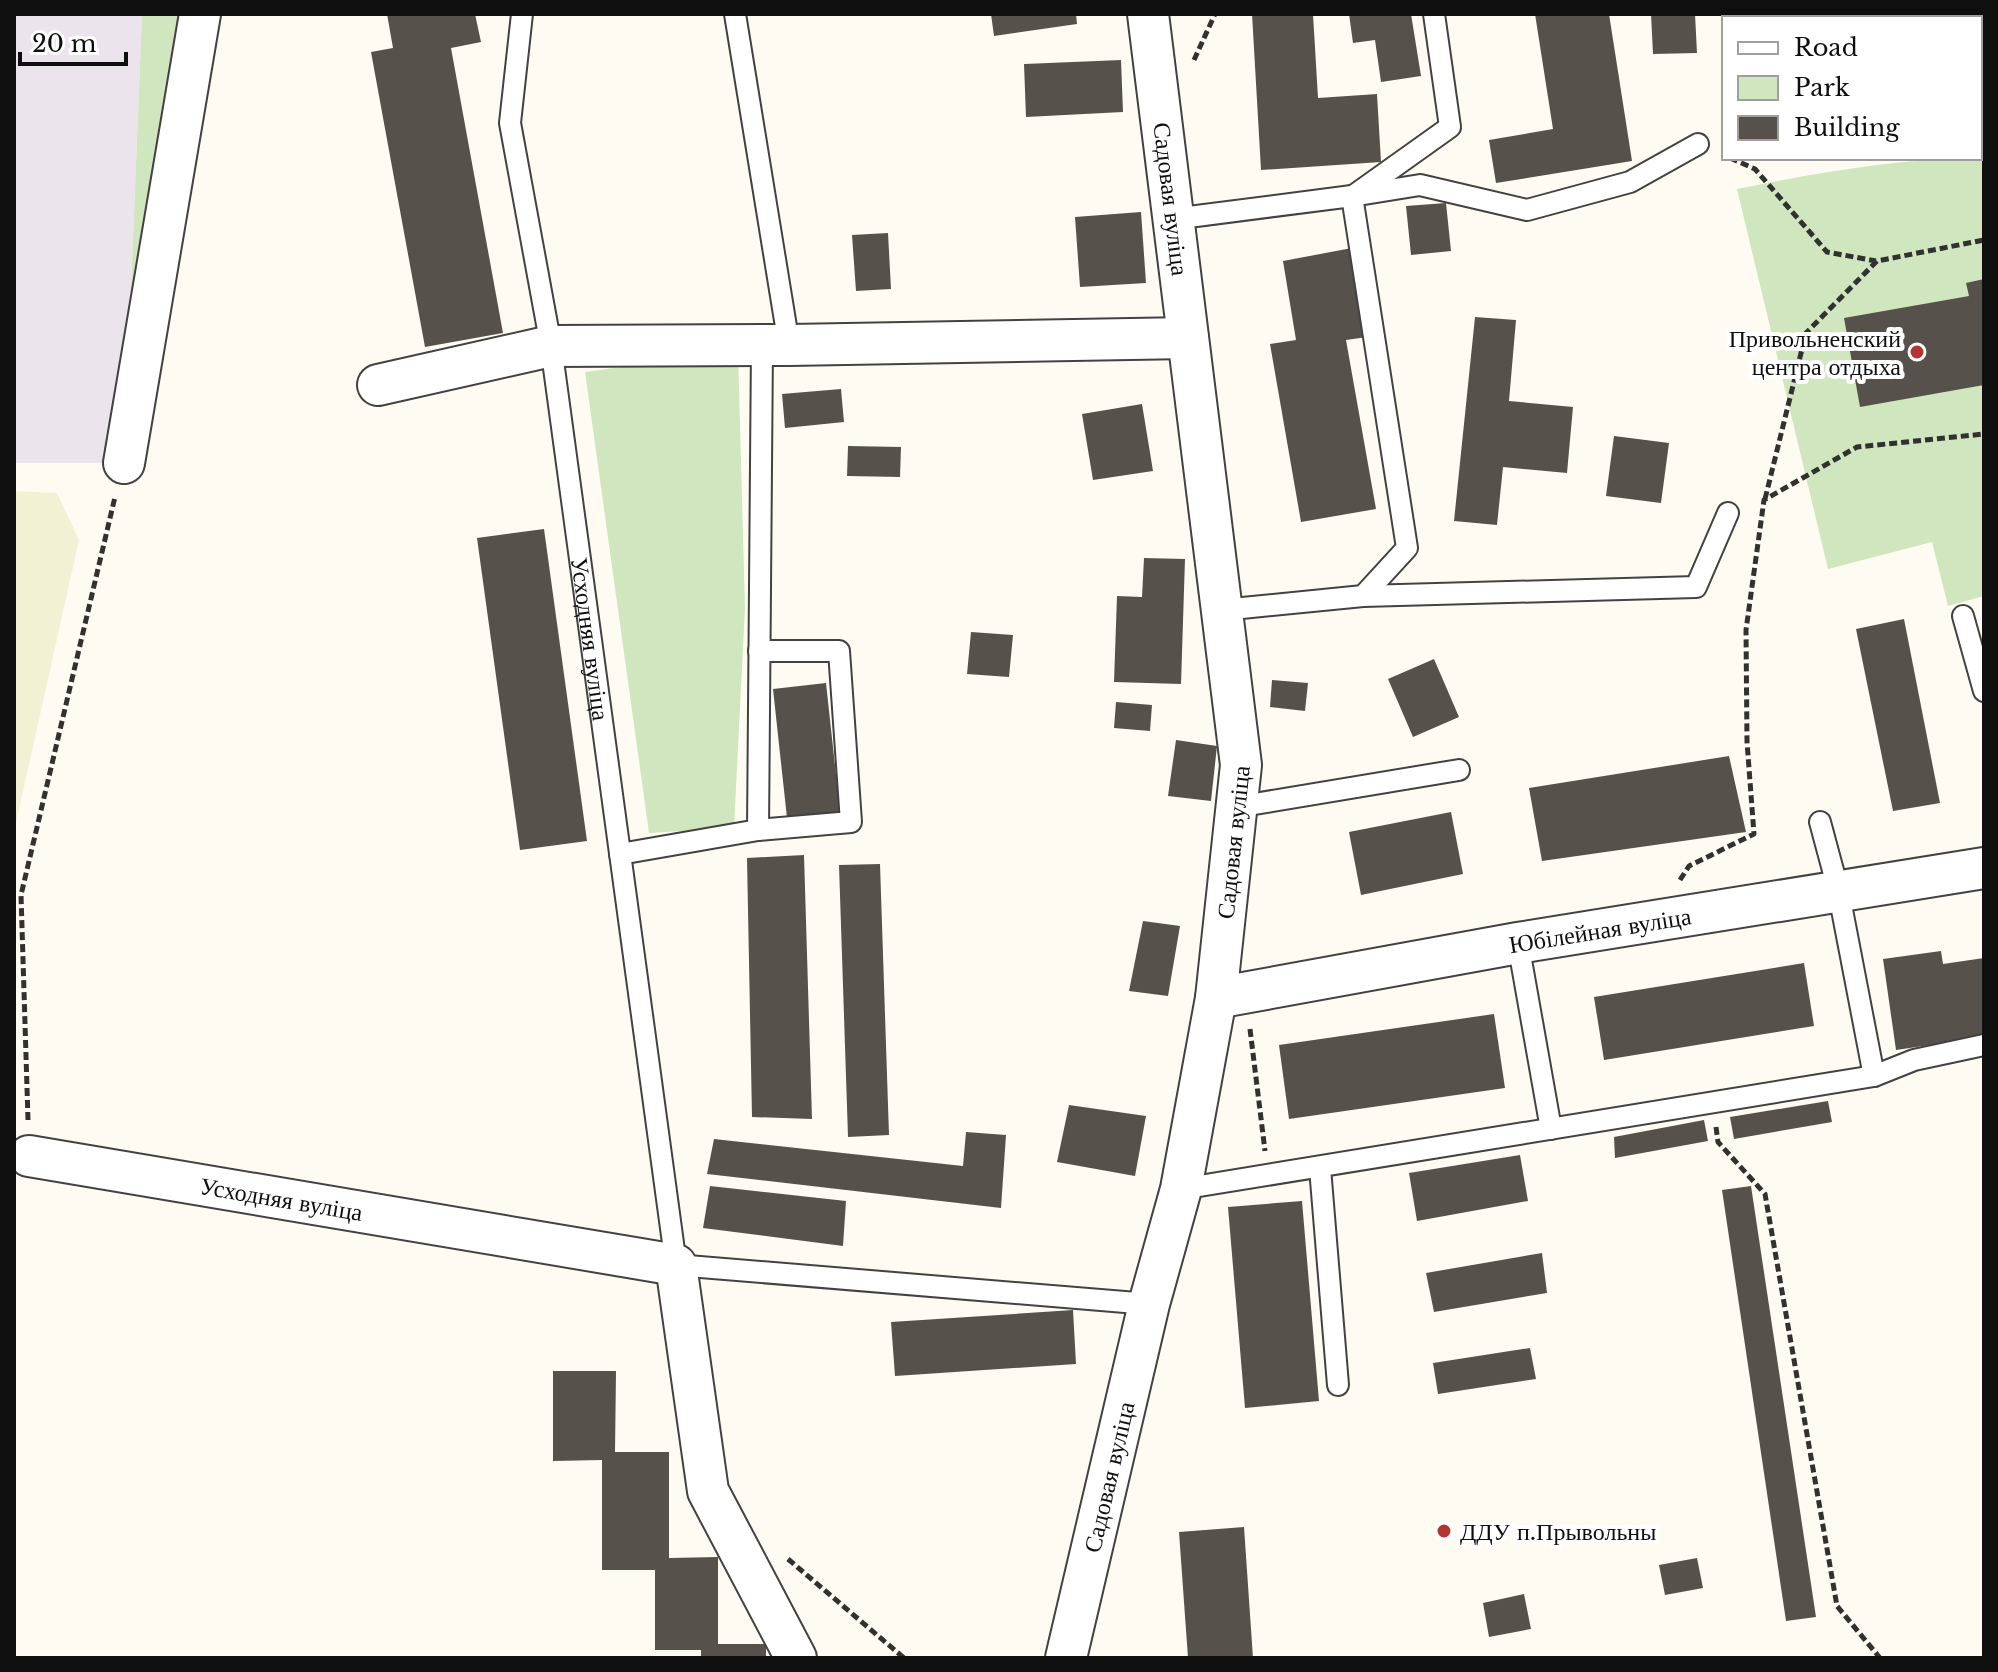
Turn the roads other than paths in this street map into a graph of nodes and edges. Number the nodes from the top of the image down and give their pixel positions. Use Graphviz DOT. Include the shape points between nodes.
graph roads {
  1 [pos="200,14"];
  2 [pos="522,14"];
  3 [pos="735,14"];
  4 [pos="1148,14"];
  5 [pos="1434,14"];
  6 [pos="1698,144"];
  7 [pos="1352,196"];
  8 [pos="1173,219"];
  9 [pos="1188,338"];
  10 [pos="775,345"];
  11 [pos="551,346"];
  12 [pos="378,385"];
  13 [pos="124,463"];
  14 [pos="1728,513"];
  15 [pos="1363,596"];
  16 [pos="1222,610"];
  17 [pos="1963,616"];
  18 [pos="759,651"];
  19 [pos="1984,691"];
  20 [pos="1459,770"];
  21 [pos="1236,807"];
  22 [pos="1820,822"];
  23 [pos="758,830"];
  24 [pos="620,854"];
  25 [pos="1984,868"];
  26 [pos="1838,889"];
  27 [pos="1518,943"];
  28 [pos="1231,996"];
  29 [pos="1984,1045"];
  30 [pos="1874,1076"];
  31 [pos="1551,1129"];
  32 [pos="29,1156"];
  33 [pos="1320,1168"];
  34 [pos="1181,1189"];
  35 [pos="676,1265"];
  36 [pos="1149,1304"];
  37 [pos="1338,1385"];
  38 [pos="796,1658"];
  39 [pos="1066,1658"];
  1 -- 13 [label="street"];
  2 -- 11 [label="lane, Усходняя вуліца" via="510,123"];
  3 -- 10 [label="lane"];
  4 -- 8 [label="street, Садовая вуліца"];
  5 -- 7 [label="lane" via="1450,127"];
  6 -- 7 [label="lane" via="1630,182 1527,210 1420,185"];
  7 -- 8 [label="lane"];
  7 -- 15 [label="lane" via="1407,548"];
  8 -- 9 [label="street, Садовая вуліца"];
  9 -- 10 [label="street"];
  9 -- 16 [label="street, Садовая вуліца"];
  10 -- 11 [label="street"];
  10 -- 18 [label="lane"];
  11 -- 12 [label="street"];
  11 -- 24 [label="lane, Усходняя вуліца"];
  14 -- 15 [label="lane" via="1696,587"];
  15 -- 16 [label="lane"];
  16 -- 21 [label="street, Садовая вуліца" via="1241,765"];
  17 -- 19 [label="lane"];
  18 -- 23 [label="lane"];
  18 -- 23 [label="lane" via="839,651 851,822"];
  20 -- 21 [label="lane"];
  21 -- 28 [label="street, Садовая вуліца"];
  22 -- 26 [label="lane"];
  23 -- 24 [label="lane"];
  24 -- 35 [label="lane, Усходняя вуліца"];
  25 -- 26 [label="street, Юбілейная вуліца"];
  26 -- 27 [label="street, Юбілейная вуліца"];
  26 -- 30 [label="lane"];
  27 -- 28 [label="street, Юбілейная вуліца"];
  27 -- 31 [label="lane"];
  28 -- 34 [label="street, Садовая вуліца"];
  29 -- 30 [label="lane" via="1914,1060"];
  30 -- 31 [label="lane"];
  31 -- 33 [label="lane"];
  32 -- 35 [label="street, Усходняя вуліца"];
  33 -- 34 [label="lane"];
  33 -- 37 [label="lane"];
  34 -- 36 [label="street, Садовая вуліца"];
  35 -- 36 [label="lane"];
  35 -- 38 [label="street, Усходняя вуліца" via="708,1491"];
  36 -- 39 [label="street, Садовая вуліца"];
}
